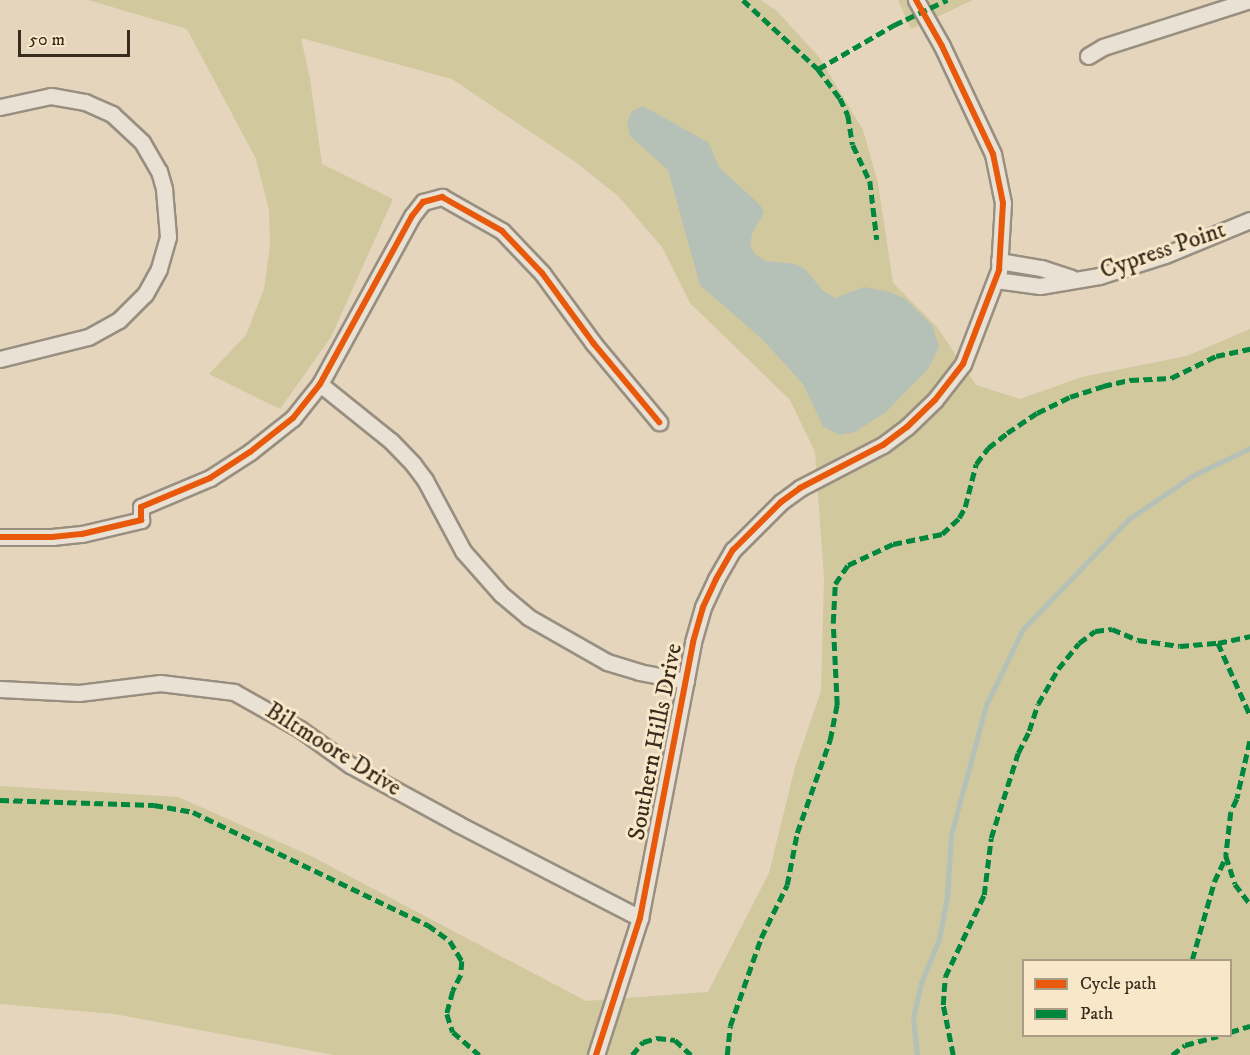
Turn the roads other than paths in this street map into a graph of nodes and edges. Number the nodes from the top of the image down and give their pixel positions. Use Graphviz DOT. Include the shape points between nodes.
graph roads {
  1 [pos="916,0"];
  2 [pos="1250,0"];
  3 [pos="1088,56"];
  4 [pos="0,107"];
  5 [pos="1250,220"];
  6 [pos="999,261"];
  7 [pos="996,279"];
  8 [pos="1074,279"];
  9 [pos="0,359"];
  10 [pos="320,384"];
  11 [pos="659,422"];
  12 [pos="0,537"];
  13 [pos="686,681"];
  14 [pos="0,689"];
  15 [pos="640,918"];
  16 [pos="596,1055"];
  1 -- 6 [label="street, Southern Hills Drive" via="993,154 1003,203"];
  2 -- 3 [label="street"];
  4 -- 9 [label="street" via="51,96 85,102 112,114 142,142 159,171 168,237 159,269 145,294 118,320 88,337"];
  5 -- 8 [label="street, Cypress Point" via="1165,255 1100,276"];
  6 -- 7 [label="street, Southern Hills Drive"];
  6 -- 8 [label="street, Cypress Point"];
  7 -- 8 [label="street, Cypress Point" via="1040,286"];
  7 -- 13 [label="street, Southern Hills Drive" via="963,364 935,400 883,445 800,488 733,550 703,607"];
  10 -- 11 [label="street" via="412,216 423,202 441,197 476,215 509,239 542,273"];
  10 -- 12 [label="street" via="293,418 250,453 210,478 141,507 141,520 82,534"];
  10 -- 13 [label="street" via="391,441 413,464 463,551 501,594 528,617 607,662"];
  13 -- 15 [label="street, Southern Hills Drive"];
  14 -- 15 [label="street, Biltmoore Drive" via="79,693 160,683 234,692 300,729 350,765"];
  15 -- 16 [label="street, Southern Hills Drive"];
}
